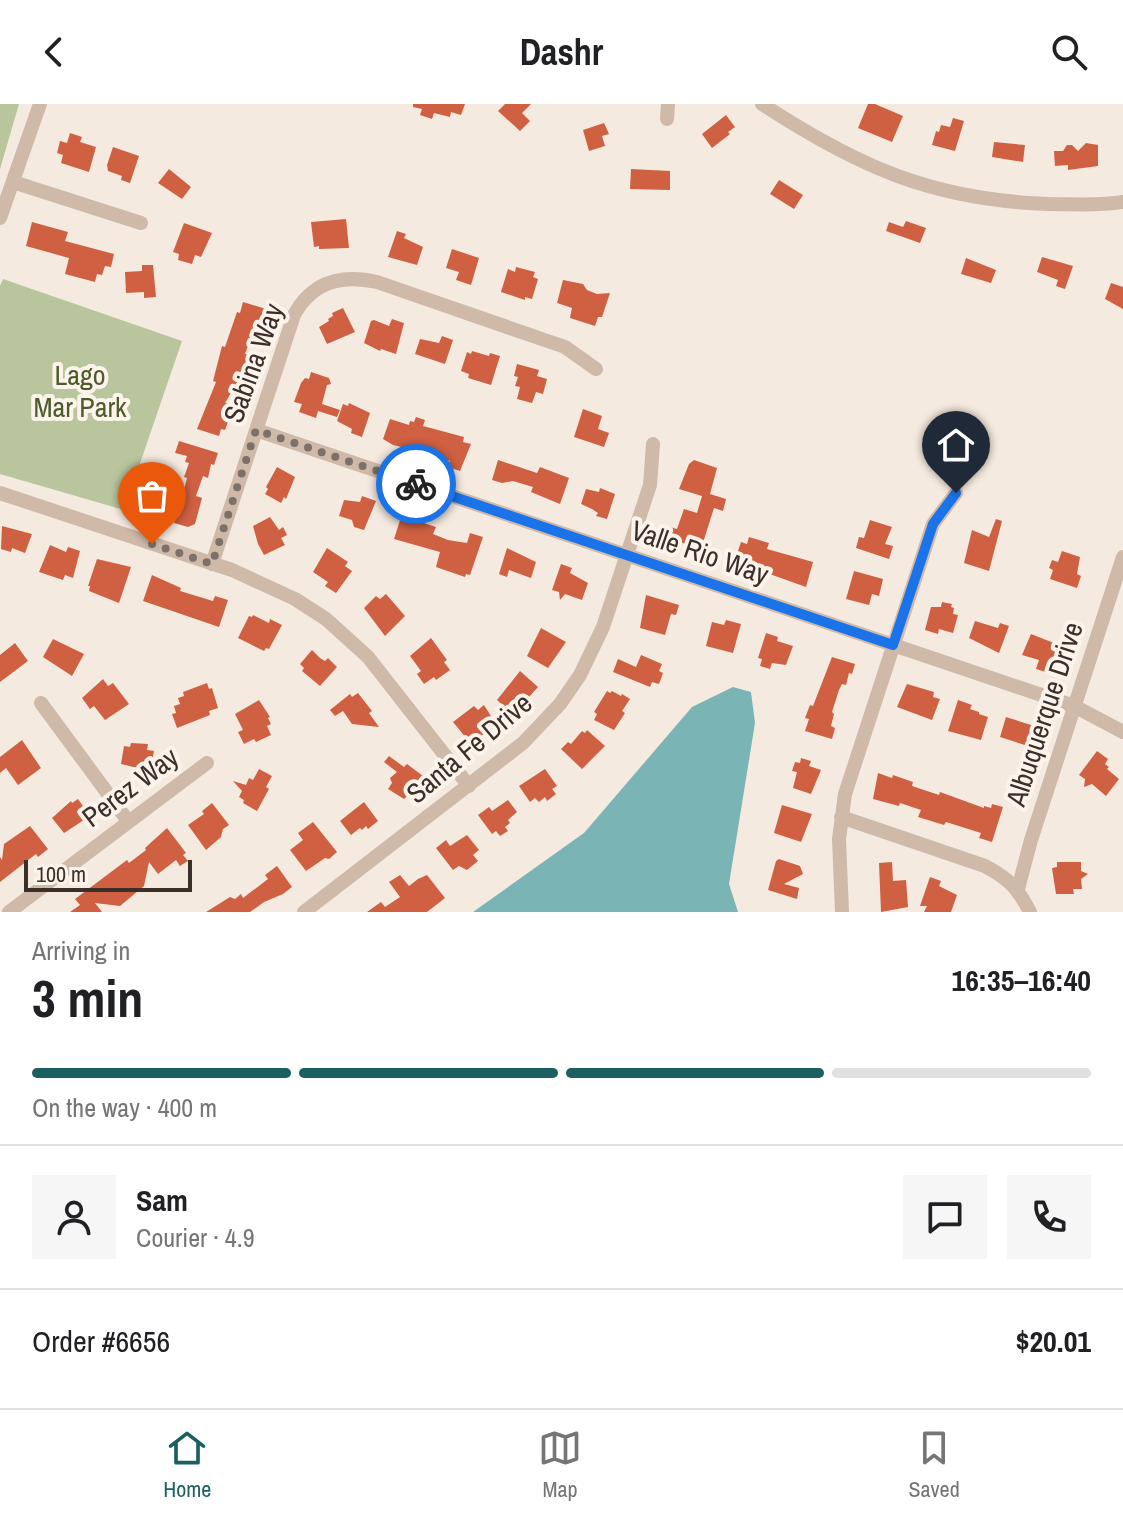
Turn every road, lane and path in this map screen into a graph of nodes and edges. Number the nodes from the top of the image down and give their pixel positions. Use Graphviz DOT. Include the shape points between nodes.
graph roads {
  1 [pos="40,104"];
  2 [pos="762,104"];
  3 [pos="13,182"];
  4 [pos="1123,202"];
  5 [pos="0,218"];
  6 [pos="141,223"];
  7 [pos="596,369"];
  8 [pos="256,430"];
  9 [pos="653,444"];
  10 [pos="0,493"];
  11 [pos="956,493"];
  12 [pos="628,555"];
  13 [pos="1123,557"];
  14 [pos="212,564"];
  15 [pos="893,645"];
  16 [pos="41,703"];
  17 [pos="1074,706"];
  18 [pos="1123,732"];
  19 [pos="207,763"];
  20 [pos="469,786"];
  21 [pos="841,817"];
  22 [pos="128,821"];
  23 [pos="1018,889"];
  24 [pos="9,912"];
  25 [pos="304,912"];
  26 [pos="842,912"];
  27 [pos="1030,912"];
  1 -- 3 [label="street"];
  2 -- 4 [label="street" via="859,162 937,189 1017,203"];
  3 -- 5 [label="street"];
  3 -- 6 [label="street"];
  7 -- 8 [label="street, Sabina Way" via="565,347 377,282 347,278 318,287 300,304"];
  8 -- 12 [label="street, Valle Rio Way"];
  8 -- 14 [label="street, Sabina Way"];
  9 -- 12 [label="street, Santa Fe Drive" via="650,485"];
  10 -- 14 [label="street"];
  11 -- 15 [label="street" via="933,524"];
  12 -- 15 [label="street, Valle Rio Way"];
  12 -- 20 [label="street, Santa Fe Drive" via="580,675 540,727"];
  13 -- 17 [label="street, Albuquerque Drive"];
  14 -- 20 [label="street" via="295,599 348,637"];
  15 -- 17 [label="street, Valle Rio Way"];
  15 -- 21 [label="street"];
  16 -- 22 [label="street"];
  17 -- 18 [label="street, Valle Rio Way"];
  17 -- 23 [label="street, Albuquerque Drive"];
  19 -- 22 [label="street, Perez Way"];
  20 -- 25 [label="street, Santa Fe Drive"];
  21 -- 23 [label="street" via="973,861"];
  21 -- 26 [label="street"];
  22 -- 24 [label="street, Perez Way"];
  23 -- 27 [label="street"];
}
